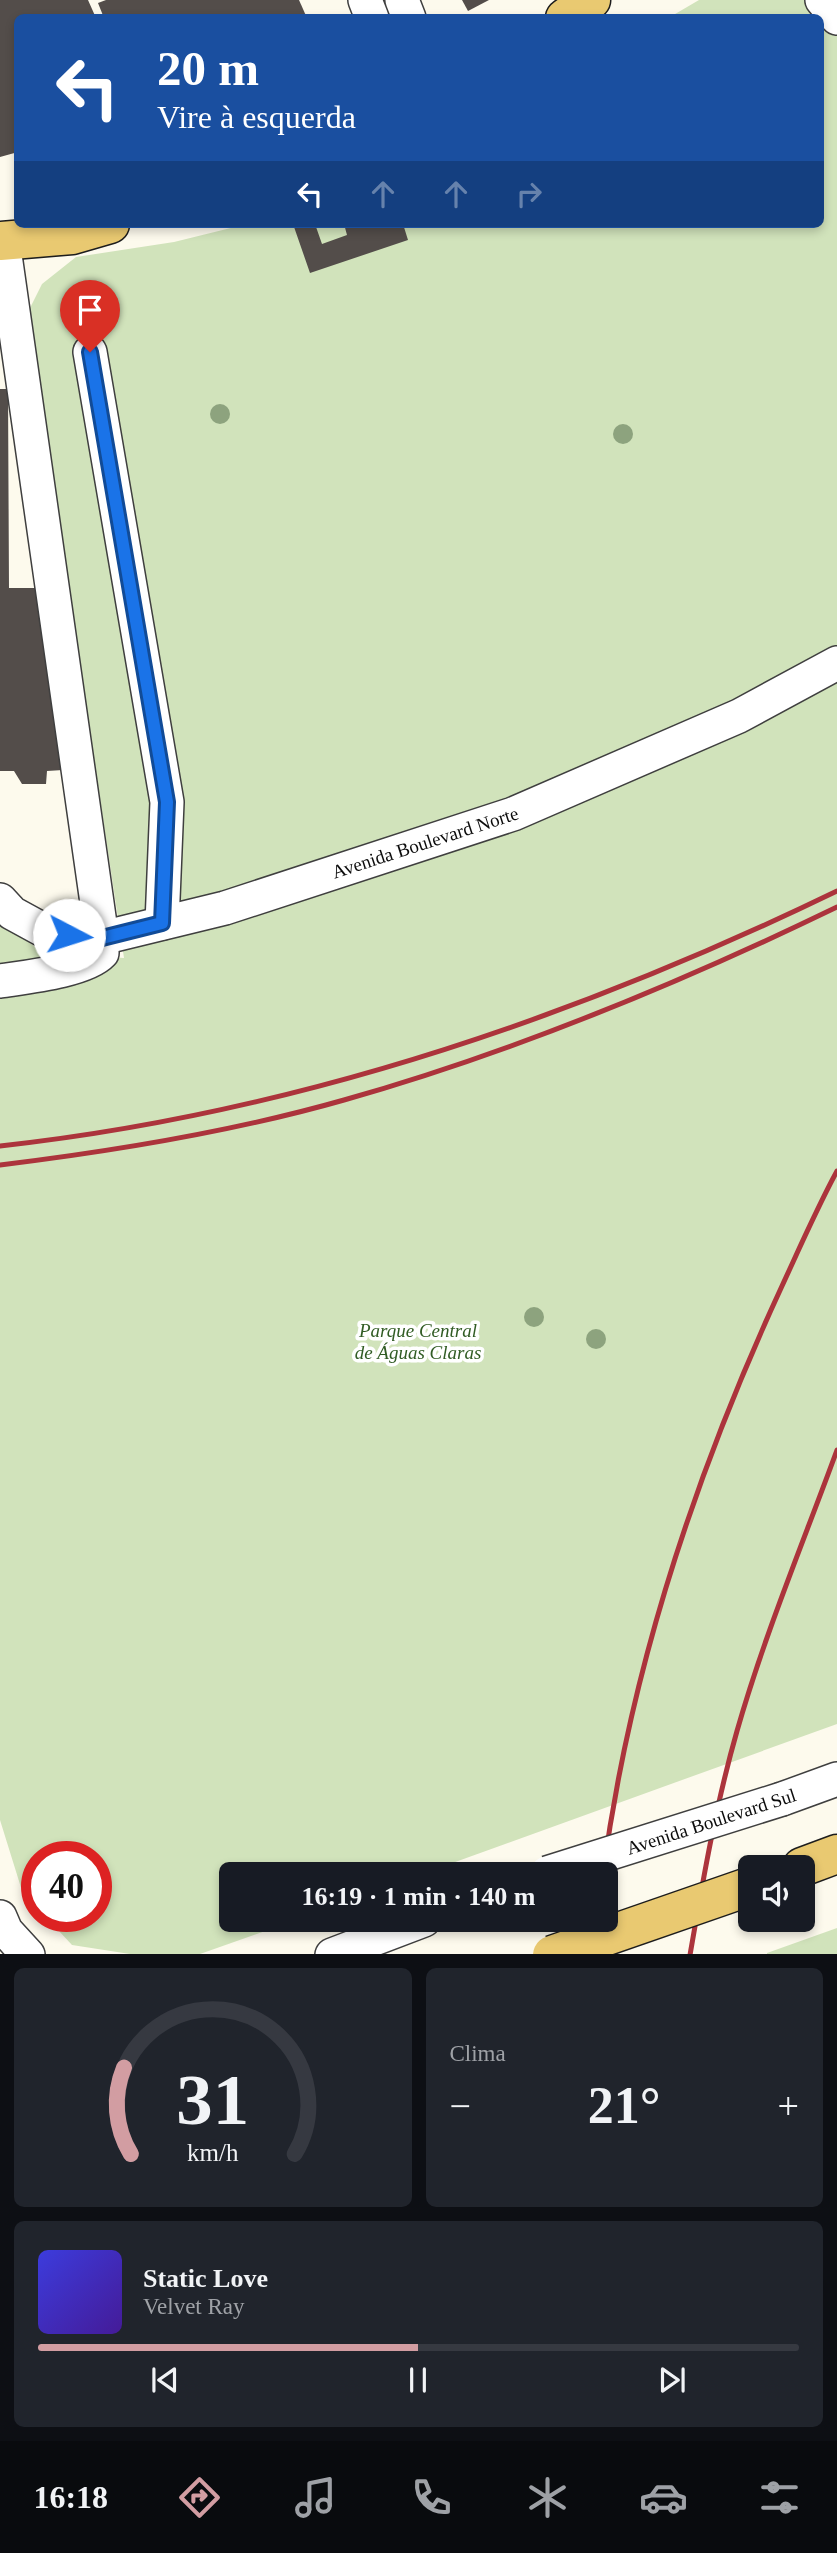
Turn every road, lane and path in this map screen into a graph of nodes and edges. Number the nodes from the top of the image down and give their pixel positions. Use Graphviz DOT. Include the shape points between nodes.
graph roads {
  1 [pos="591,0"];
  2 [pos="822,0"];
  3 [pos="571,14"];
  4 [pos="837,18"];
  5 [pos="96,228"];
  6 [pos="1,241"];
  7 [pos="90,352"];
  8 [pos="837,663"];
  9 [pos="0,900"];
  10 [pos="162,923"];
  11 [pos="102,938"];
  12 [pos="0,981"];
  13 [pos="837,1779"];
  14 [pos="837,1854"];
  15 [pos="584,1862"];
  16 [pos="815,1862"];
  17 [pos="738,1891"];
  18 [pos="0,1917"];
  19 [pos="392,1932"];
  20 [pos="27,1954"];
  21 [pos="335,1954"];
  22 [pos="555,1954"];
  1 -- 3 [label="main road"];
  2 -- 4 [label="street"];
  5 -- 6 [label="main road" via="72,235"];
  6 -- 11 [label="street"];
  7 -- 10 [label="street" via="167,802"];
  8 -- 10 [label="street, Avenida Boulevard Norte" via="739,716 513,814 225,908"];
  9 -- 11 [label="street, Avenida Boulevard Norte" via="12,913 45,931"];
  10 -- 11 [label="street, Avenida Boulevard Norte"];
  11 -- 12 [label="street" via="102,953 96,959"];
  13 -- 15 [label="street, Avenida Boulevard Sul, bridge"];
  14 -- 16 [label="main road"];
  17 -- 22 [label="main road, bridge"];
  18 -- 20 [label="street"];
  19 -- 21 [label="street"];
}
